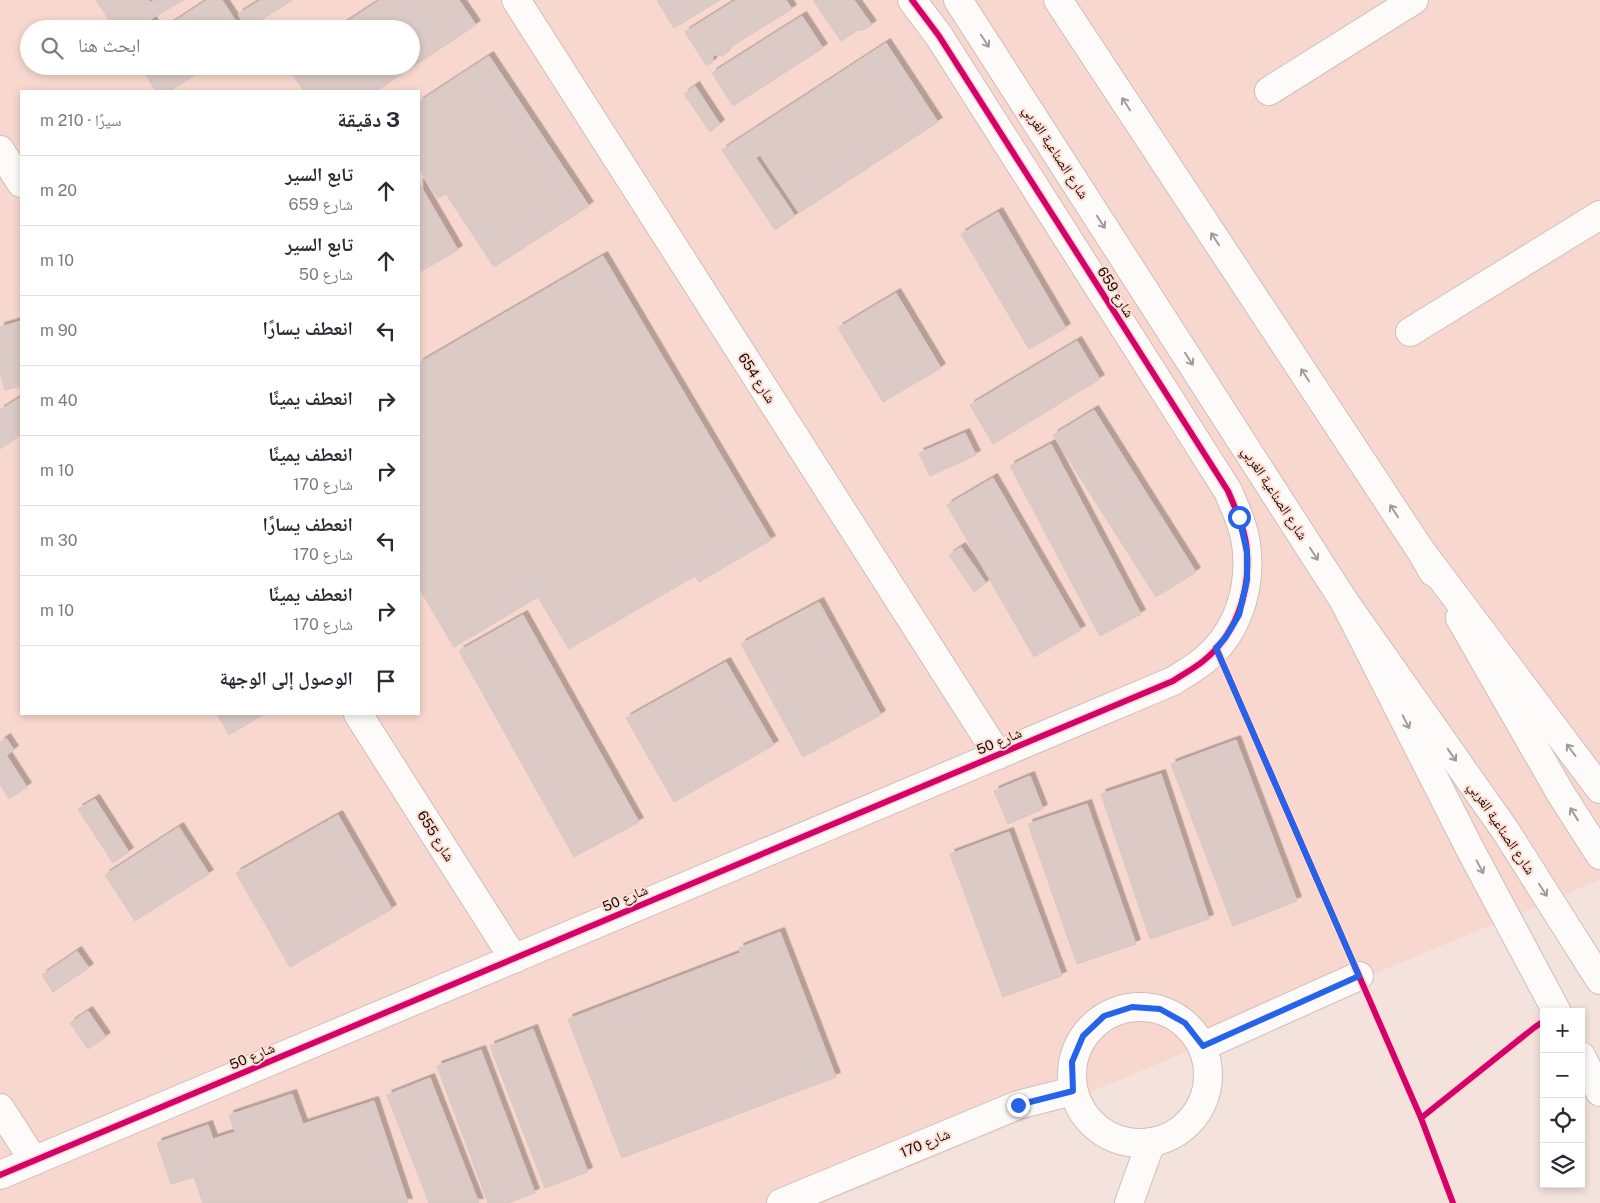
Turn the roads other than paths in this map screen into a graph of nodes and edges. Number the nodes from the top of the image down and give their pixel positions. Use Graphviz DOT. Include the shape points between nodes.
graph roads {
  1 [pos="516,0"];
  2 [pos="912,0"];
  3 [pos="958,0"];
  4 [pos="1058,0"];
  5 [pos="1414,0"];
  6 [pos="1269,91"];
  7 [pos="0,150"];
  8 [pos="20,181"];
  9 [pos="1600,215"];
  10 [pos="1410,332"];
  11 [pos="1421,551"];
  12 [pos="1344,601"];
  13 [pos="1239,615"];
  14 [pos="359,715"];
  15 [pos="998,755"];
  16 [pos="1600,789"];
  17 [pos="1600,855"];
  18 [pos="514,959"];
  19 [pos="1359,976"];
  20 [pos="1600,980"];
  21 [pos="1555,1008"];
  22 [pos="1203,1046"];
  23 [pos="1585,1064"];
  24 [pos="1073,1091"];
  25 [pos="1600,1092"];
  26 [pos="0,1108"];
  27 [pos="1151,1142"];
  28 [pos="34,1161"];
  29 [pos="0,1175"];
  30 [pos="781,1203"];
  31 [pos="1129,1203"];
  1 -- 15 [label="main road, شارع 654"];
  2 -- 13 [label="main road, شارع 659" via="939,36 1228,491 1239,517 1247,552 1247,580"];
  3 -- 12 [label="main road, شارع الصناعية الغربي, one-way"];
  11 -- 4 [label="main road, one-way"];
  5 -- 6 [label="main road"];
  7 -- 8 [label="main road"];
  9 -- 10 [label="main road"];
  16 -- 11 [label="main road, one-way"];
  17 -- 11 [label="main road, one-way" via="1561,794"];
  12 -- 20 [label="main road, شارع الصناعية الغربي, one-way" via="1505,830"];
  12 -- 21 [label="main road, one-way"];
  13 -- 15 [label="main road, شارع 50" via="1225,638 1202,662 1173,681"];
  14 -- 18 [label="main road, شارع 655"];
  15 -- 18 [label="main road, شارع 50"];
  18 -- 28 [label="main road, شارع 50"];
  19 -- 22 [label="main road"];
  22 -- 24 [label="main road" via="1185,1023 1160,1009 1132,1007 1104,1016 1083,1036 1072,1062"];
  22 -- 27 [label="main road" via="1209,1074 1204,1102 1188,1125 1163,1140"];
  23 -- 25 [label="main road"];
  24 -- 27 [label="main road" via="1085,1117 1107,1135 1134,1144"];
  24 -- 30 [label="main road, شارع 170" via="1018,1105"];
  26 -- 28 [label="main road"];
  27 -- 31 [label="main road"];
  28 -- 29 [label="main road, شارع 50"];
}
